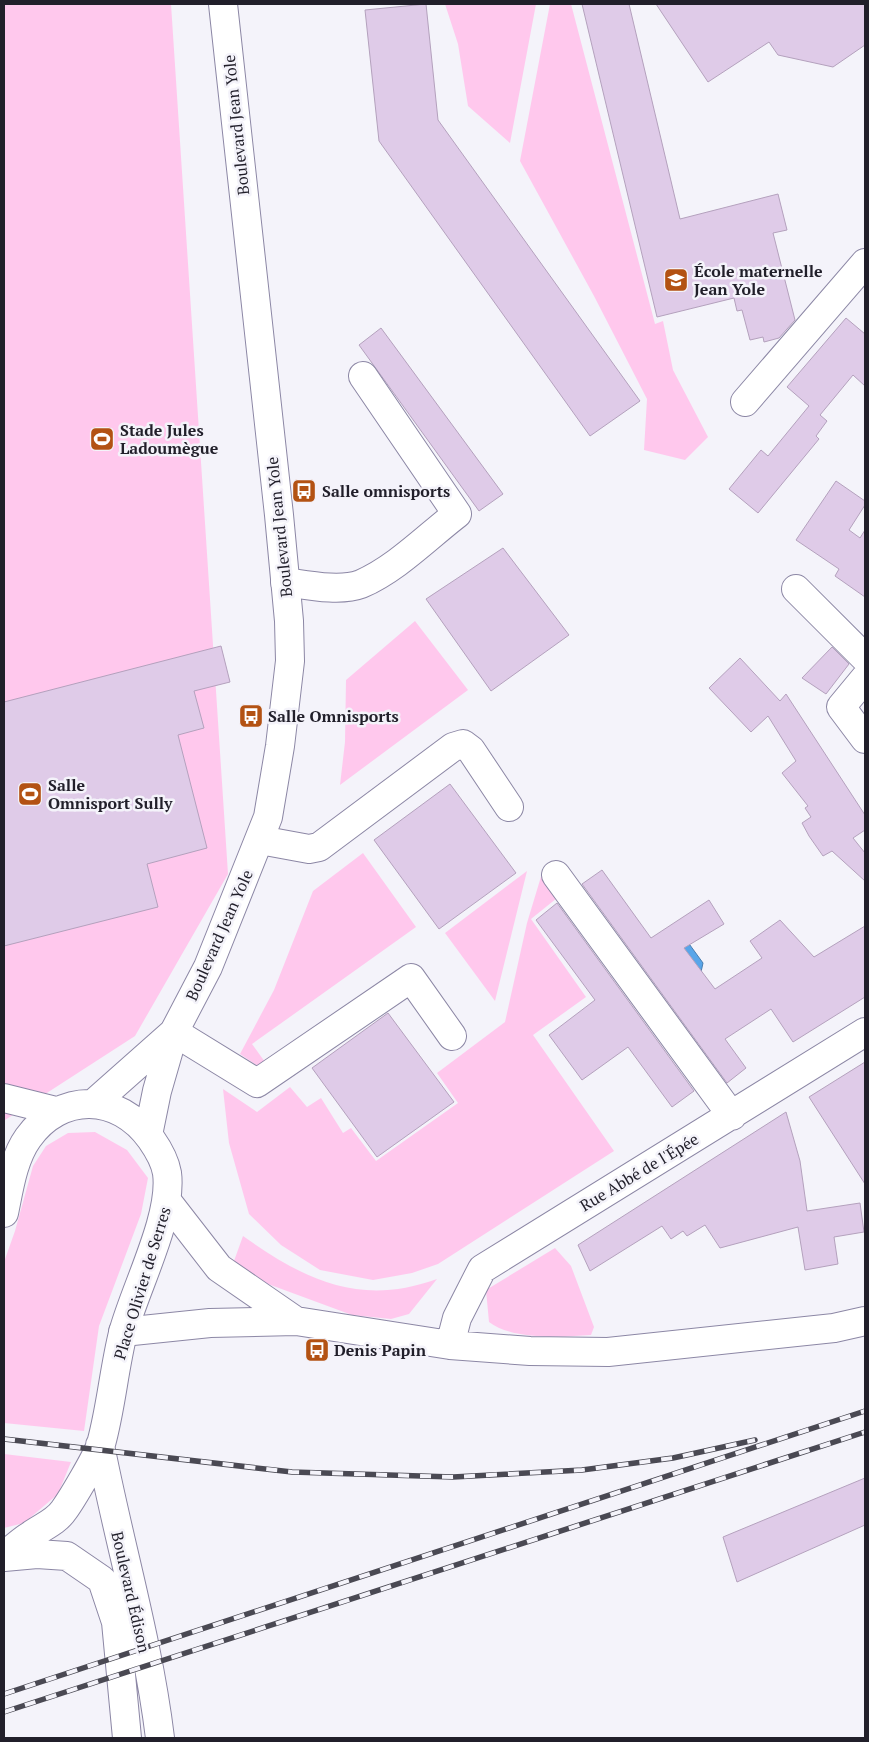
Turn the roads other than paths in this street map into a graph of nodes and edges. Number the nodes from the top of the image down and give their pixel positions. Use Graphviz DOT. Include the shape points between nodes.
graph roads {
  1 [pos="223,4"];
  2 [pos="865,263"];
  3 [pos="363,376"];
  4 [pos="744,402"];
  5 [pos="285,582"];
  6 [pos="796,589"];
  7 [pos="865,658"];
  8 [pos="865,678"];
  9 [pos="865,739"];
  10 [pos="509,806"];
  11 [pos="260,840"];
  12 [pos="556,875"];
  13 [pos="174,1032"];
  14 [pos="865,1032"];
  15 [pos="452,1036"];
  16 [pos="4,1098"];
  17 [pos="94,1104"];
  18 [pos="56,1111"];
  19 [pos="732,1116"];
  20 [pos="148,1135"];
  21 [pos="8,1167"];
  22 [pos="167,1201"];
  23 [pos="4,1213"];
  24 [pos="865,1321"];
  25 [pos="296,1322"];
  26 [pos="123,1332"];
  27 [pos="450,1345"];
  28 [pos="100,1445"];
  29 [pos="4,1556"];
  30 [pos="128,1738"];
  31 [pos="160,1738"];
  1 -- 5 [label="main road, Boulevard Jean Yole"];
  2 -- 4 [label="main road"];
  3 -- 5 [label="main road" via="456,514 392,565 360,584 326,588"];
  5 -- 11 [label="main road, Boulevard Jean Yole" via="290,661 280,746 268,817"];
  6 -- 7 [label="main road"];
  8 -- 9 [label="main road" via="841,706"];
  10 -- 11 [label="main road" via="471,750 463,744 453,747 319,847 309,849"];
  11 -- 13 [label="main road, Boulevard Jean Yole" via="208,967"];
  12 -- 19 [label="main road"];
  13 -- 15 [label="main road" via="257,1083 411,978"];
  13 -- 17 [label="main road, Boulevard Jean Yole"];
  13 -- 20 [label="main road, Boulevard Jean Yole"];
  14 -- 19 [label="main road, Rue Abbé de l'Épée"];
  16 -- 18 [label="main road"];
  17 -- 18 [label="main road, Place Olivier de Serres" via="75,1104"];
  17 -- 20 [label="main road, Place Olivier de Serres" via="109,1106 125,1114"];
  18 -- 21 [label="main road, Place Olivier de Serres" via="38,1125"];
  19 -- 27 [label="main road, Rue Abbé de l'Épée" via="482,1269 457,1318"];
  20 -- 22 [label="main road, Place Olivier de Serres" via="167,1172"];
  21 -- 23 [label="main road, Place Olivier de Serres"];
  22 -- 25 [label="main road" via="219,1268"];
  22 -- 26 [label="main road, Place Olivier de Serres"];
  24 -- 27 [label="main road" via="834,1328 608,1352"];
  25 -- 26 [label="main road" via="210,1323"];
  25 -- 27 [label="main road"];
  26 -- 28 [label="main road, Place Olivier de Serres"];
  28 -- 29 [label="main road, Place Olivier de Serres" via="63,1511"];
  28 -- 31 [label="main road, Boulevard Édison" via="136,1604"];
  29 -- 30 [label="main road, Boulevard Édison" via="67,1556 102,1580 116,1622"];
}
